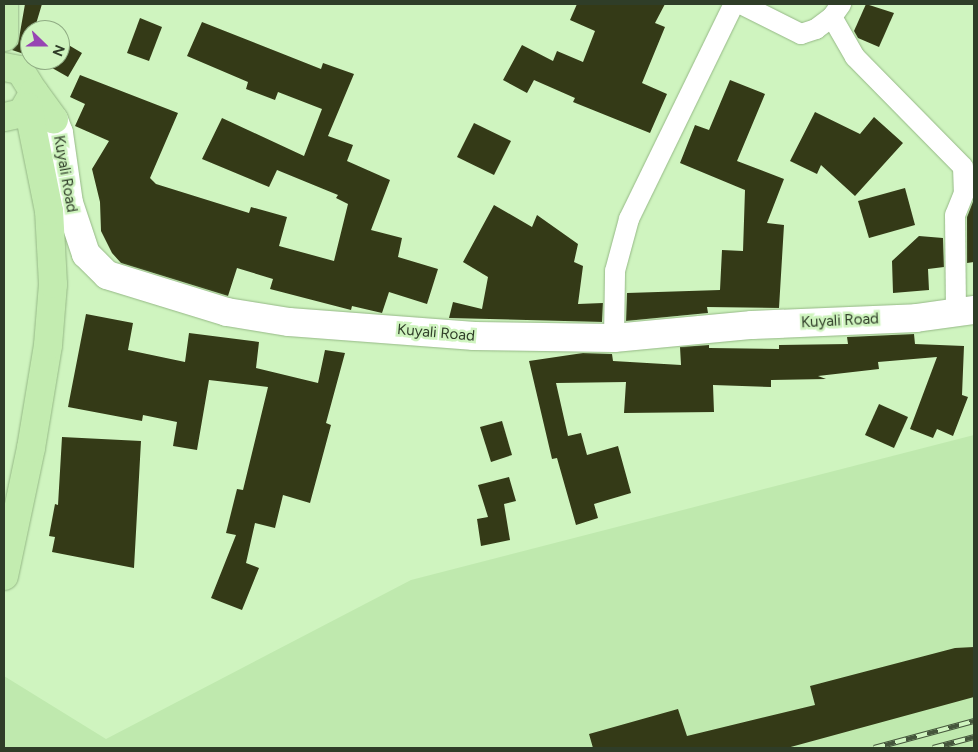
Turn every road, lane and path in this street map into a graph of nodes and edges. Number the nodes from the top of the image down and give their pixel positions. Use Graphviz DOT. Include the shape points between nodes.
graph roads {
  1 [pos="4,4"];
  2 [pos="734,4"];
  3 [pos="741,4"];
  4 [pos="836,10"];
  5 [pos="4,37"];
  6 [pos="4,67"];
  7 [pos="18,108"];
  8 [pos="965,310"];
  9 [pos="614,338"];
  10 [pos="4,576"];
  1 -- 5 [label="main road"];
  2 -- 9 [label="street" via="629,219 615,271"];
  3 -- 4 [label="street" via="801,34 816,30"];
  4 -- 8 [label="street" via="855,57 963,167 964,192 955,215"];
  6 -- 7 [label="main road, Kuyali Road" via="20,70"];
  7 -- 9 [label="main road, Kuyali Road" via="54,120 76,229 86,254 106,275 184,301 289,322 474,336"];
  7 -- 10 [label="main road" via="34,147 50,219 53,284 48,345 31,448"];
  8 -- 9 [label="main road, Kuyali Road" via="916,318 752,325"];
}
